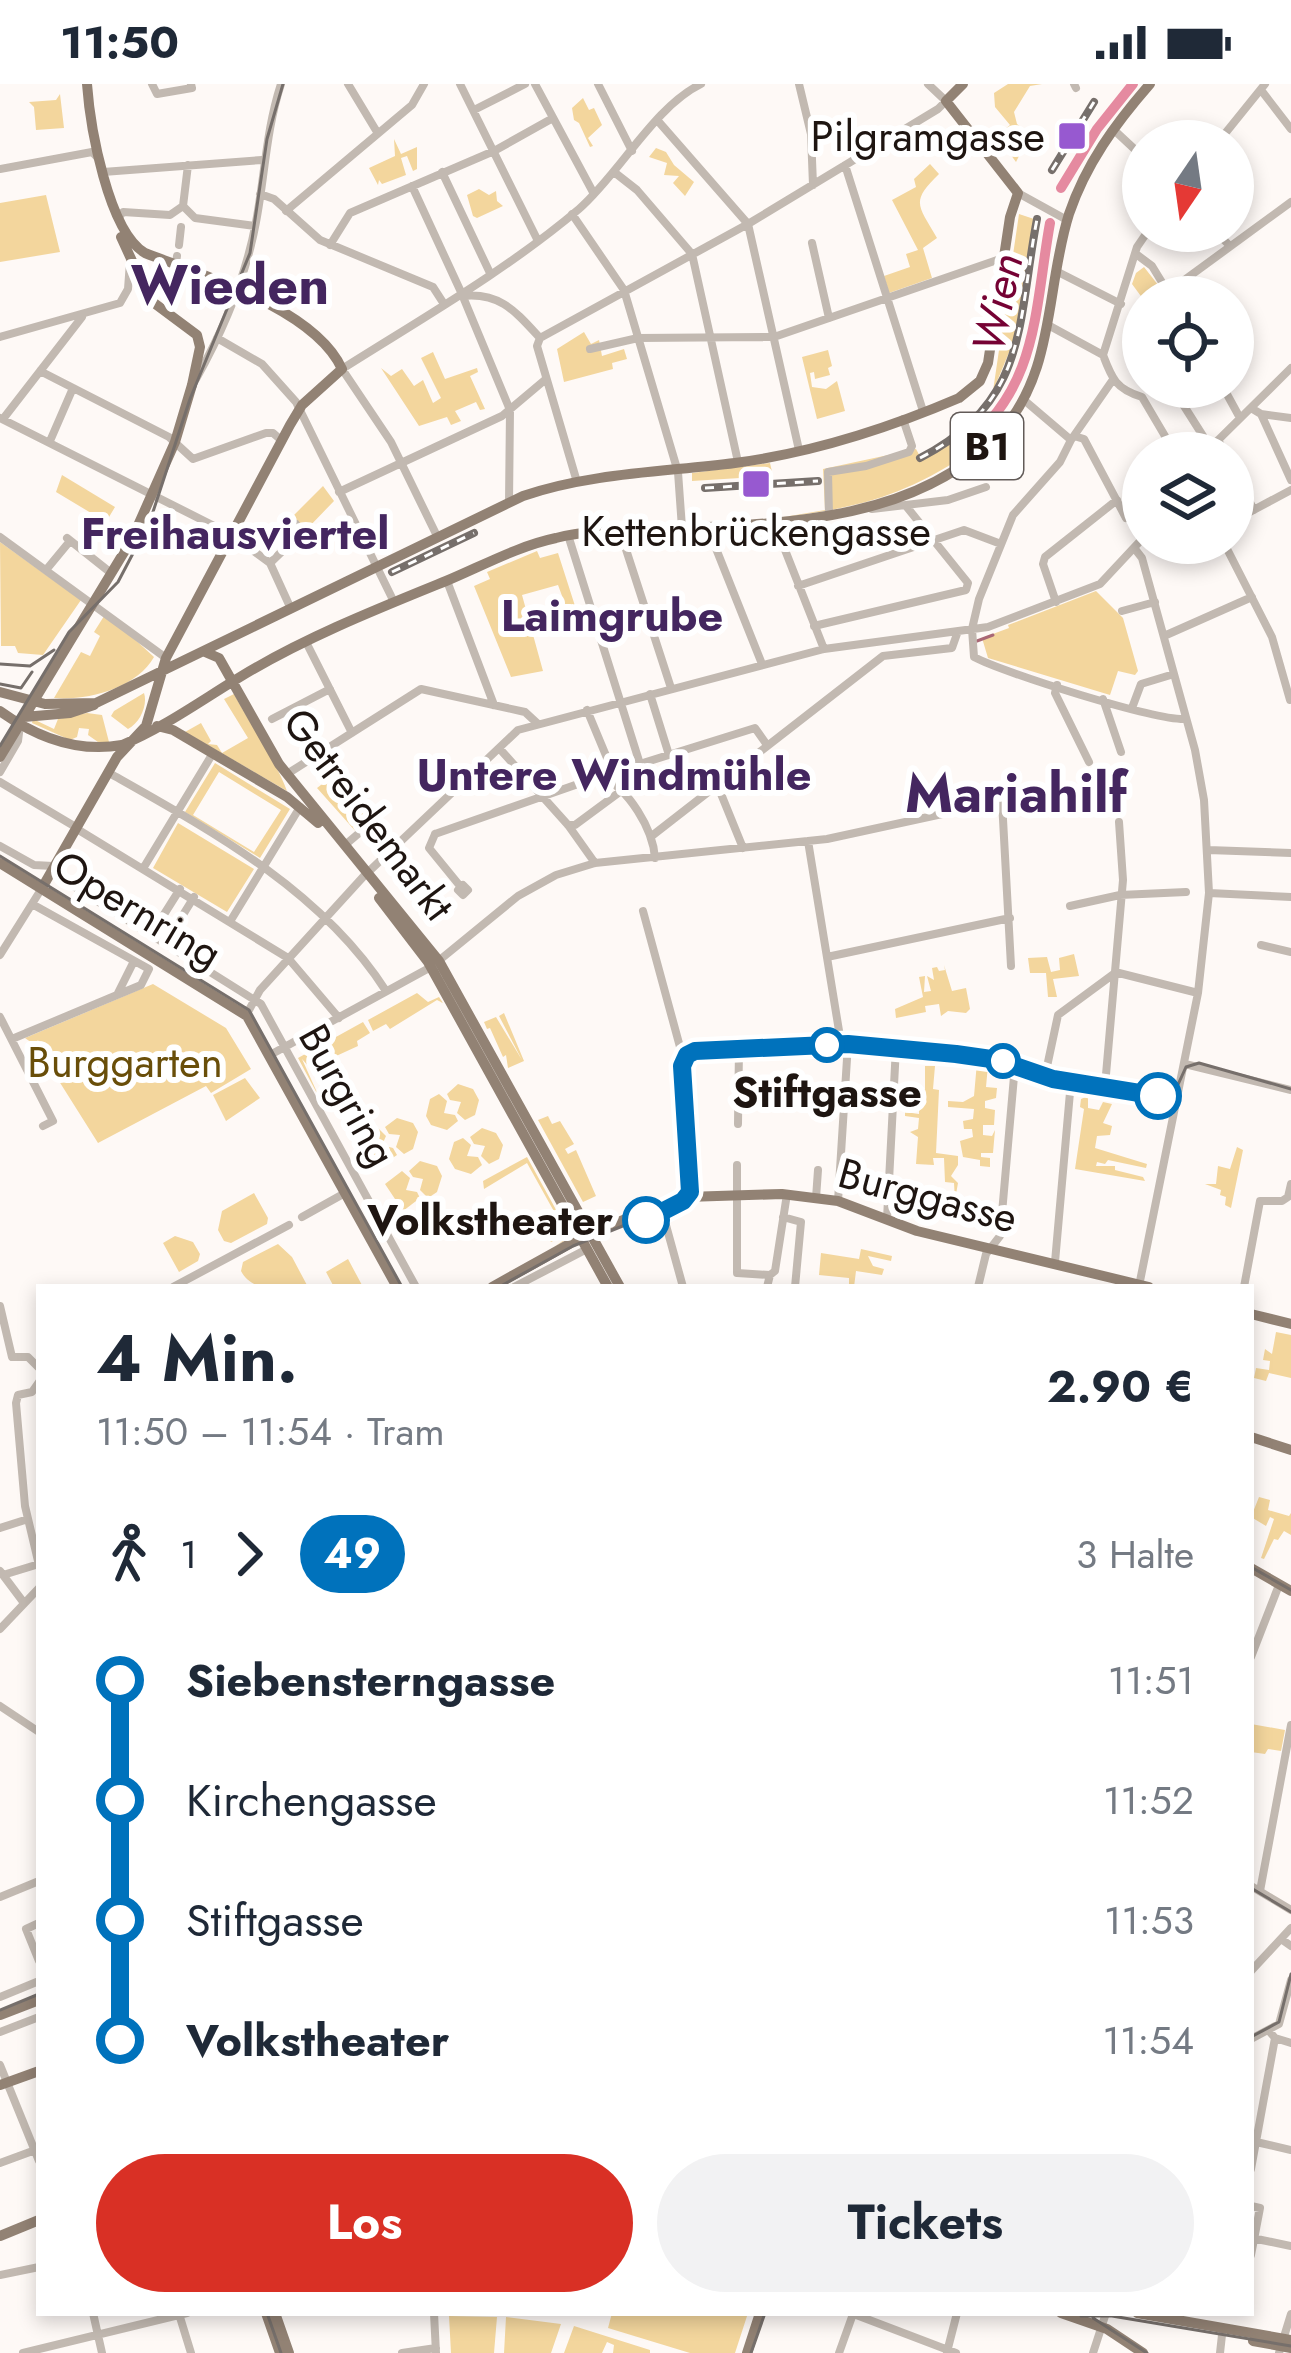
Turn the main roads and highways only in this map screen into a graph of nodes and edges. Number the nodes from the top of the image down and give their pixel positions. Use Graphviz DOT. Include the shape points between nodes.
graph roads {
  1 [pos="83,84"];
  2 [pos="963,84"];
  3 [pos="1150,84"];
  4 [pos="99,164"];
  5 [pos="145,253"];
  6 [pos="130,262"];
  7 [pos="205,652"];
  8 [pos="166,658"];
  9 [pos="184,662"];
  10 [pos="159,675"];
  11 [pos="233,682"];
  12 [pos="0,692"];
  13 [pos="32,703"];
  14 [pos="96,703"];
  15 [pos="0,711"];
  16 [pos="22,720"];
  17 [pos="154,728"];
  18 [pos="132,741"];
  19 [pos="0,757"];
  20 [pos="111,774"];
  21 [pos="0,863"];
  22 [pos="365,875"];
  23 [pos="42,889"];
  24 [pos="242,1011"];
  25 [pos="585,1241"];
  26 [pos="395,1284"];
  27 [pos="513,1284"];
  28 [pos="611,1284"];
  29 [pos="1136,1284"];
  30 [pos="1254,1315"];
  31 [pos="1291,1324"];
  32 [pos="1254,1438"];
  33 [pos="1291,1450"];
  34 [pos="1254,1570"];
  35 [pos="1285,1588"];
  36 [pos="36,2001"];
  37 [pos="0,2015"];
  38 [pos="36,2072"];
  39 [pos="4,2084"];
  40 [pos="36,2221"];
  41 [pos="0,2236"];
  42 [pos="267,2316"];
  43 [pos="276,2316"];
  44 [pos="763,2316"];
  45 [pos="1070,2316"];
  46 [pos="1151,2316"];
  47 [pos="1285,2345"];
  48 [pos="285,2353"];
  49 [pos="750,2353"];
  50 [pos="1143,2353"];
  1 -- 4 [label="main road"];
  2 -- 7 [label="main road, B1" via="946,101 1022,197 988,364 966,393 799,450 577,482 509,502"];
  3 -- 11 [label="main road, B1" via="1113,129 1064,219 1039,367 1024,400 966,462 865,508 537,543"];
  4 -- 5 [label="main road" via="128,241"];
  4 -- 6 [label="main road"];
  5 -- 6 [label="main road"];
  5 -- 8 [label="main road" via="299,323 342,369 300,410"];
  6 -- 13 [label="main road" via="142,289 197,335 192,385 175,442 112,574"];
  7 -- 9 [label="main road, B1"];
  7 -- 11 [label="main road, Getreidemarkt" via="220,658"];
  8 -- 9 [label="main road"];
  8 -- 10 [label="main road"];
  9 -- 10 [label="main road, B1"];
  10 -- 14 [label="main road, B1"];
  10 -- 18 [label="main road" via="149,720"];
  11 -- 17 [label="main road, B1"];
  11 -- 22 [label="main road, Getreidemarkt" via="287,774"];
  12 -- 13 [label="main road, B1"];
  13 -- 14 [label="main road, B1"];
  13 -- 16 [label="main road"];
  14 -- 16 [label="main road"];
  15 -- 16 [label="main road, B1"];
  16 -- 18 [label="main road, B1" via="68,744"];
  16 -- 19 [label="main road"];
  17 -- 18 [label="main road, B1"];
  17 -- 20 [label="main road"];
  17 -- 22 [label="main road, Getreidemarkt" via="173,730 300,807"];
  18 -- 20 [label="main road"];
  20 -- 23 [label="main road"];
  21 -- 23 [label="main road, Opernring"];
  22 -- 25 [label="main road, Getreidemarkt" via="435,964"];
  23 -- 24 [label="main road, Opernring"];
  24 -- 26 [label="main road, Burgring"];
  25 -- 27 [label="main road, Burggasse"];
  25 -- 28 [label="main road, Getreidemarkt"];
  25 -- 29 [label="main road, Burggasse" via="686,1197 787,1194"];
  30 -- 31 [label="main road"];
  32 -- 33 [label="main road"];
  34 -- 35 [label="main road"];
  36 -- 37 [label="main road"];
  38 -- 39 [label="main road"];
  40 -- 41 [label="main road"];
  42 -- 48 [label="main road"];
  43 -- 48 [label="main road"];
  44 -- 49 [label="main road"];
  45 -- 50 [label="main road"];
  46 -- 47 [label="main road"];
}
